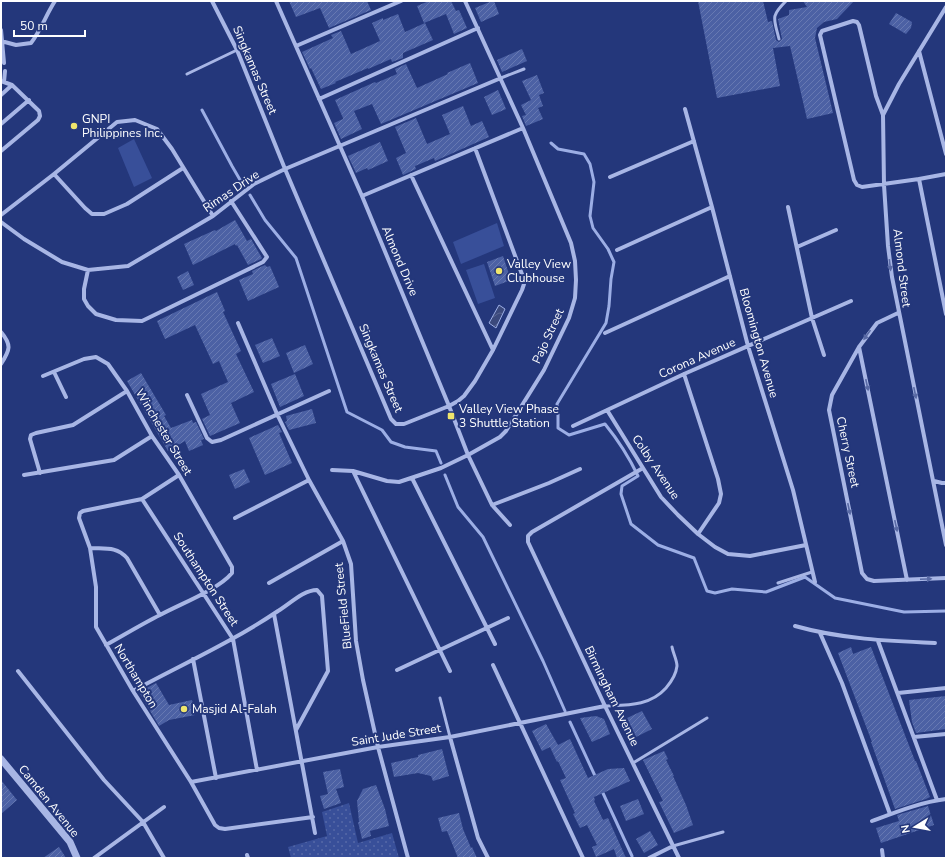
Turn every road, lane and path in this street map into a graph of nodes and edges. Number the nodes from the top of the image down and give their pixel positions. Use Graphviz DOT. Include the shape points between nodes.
graph roads {
  1 [pos="55,1"];
  2 [pos="212,1"];
  3 [pos="276,1"];
  4 [pos="401,1"];
  5 [pos="465,1"];
  6 [pos="786,1"];
  7 [pos="946,7"];
  8 [pos="478,28"];
  9 [pos="1,30"];
  10 [pos="779,39"];
  11 [pos="2,42"];
  12 [pos="296,46"];
  13 [pos="237,50"];
  14 [pos="919,51"];
  15 [pos="4,63"];
  16 [pos="524,69"];
  17 [pos="5,71"];
  18 [pos="187,74"];
  19 [pos="501,78"];
  20 [pos="3,81"];
  21 [pos="12,85"];
  22 [pos="1,94"];
  23 [pos="320,99"];
  24 [pos="29,100"];
  25 [pos="685,109"];
  26 [pos="883,115"];
  27 [pos="1,124"];
  28 [pos="523,128"];
  29 [pos="694,141"];
  30 [pos="340,146"];
  31 [pos="475,148"];
  32 [pos="1,151"];
  33 [pos="946,154"];
  34 [pos="183,168"];
  35 [pos="285,170"];
  36 [pos="54,174"];
  37 [pos="946,174"];
  38 [pos="411,175"];
  39 [pos="610,177"];
  40 [pos="919,179"];
  41 [pos="884,185"];
  42 [pos="362,196"];
  43 [pos="231,201"];
  44 [pos="712,207"];
  45 [pos="788,207"];
  46 [pos="1,215"];
  47 [pos="213,216"];
  48 [pos="1,222"];
  49 [pos="836,230"];
  50 [pos="797,247"];
  51 [pos="617,250"];
  52 [pos="88,270"];
  53 [pos="730,276"];
  54 [pos="851,300"];
  55 [pos="898,313"];
  56 [pos="946,314"];
  57 [pos="812,318"];
  58 [pos="238,323"];
  59 [pos="1,332"];
  60 [pos="605,333"];
  61 [pos="748,346"];
  62 [pos="859,347"];
  63 [pos="493,350"];
  64 [pos="824,355"];
  65 [pos="1,364"];
  66 [pos="54,372"];
  67 [pos="684,374"];
  68 [pos="43,376"];
  69 [pos="127,390"];
  70 [pos="329,391"];
  71 [pos="187,395"];
  72 [pos="66,397"];
  73 [pos="450,406"];
  74 [pos="607,410"];
  75 [pos="277,414"];
  76 [pos="573,426"];
  77 [pos="152,436"];
  78 [pos="468,455"];
  79 [pos="643,468"];
  80 [pos="580,469"];
  81 [pos="332,470"];
  82 [pos="353,471"];
  83 [pos="40,473"];
  84 [pos="24,475"];
  85 [pos="179,475"];
  86 [pos="412,478"];
  87 [pos="309,480"];
  88 [pos="934,481"];
  89 [pos="946,482"];
  90 [pos="142,499"];
  91 [pos="492,505"];
  92 [pos="235,518"];
  93 [pos="944,523"];
  94 [pos="510,525"];
  95 [pos="698,534"];
  96 [pos="343,541"];
  97 [pos="806,545"];
  98 [pos="946,545"];
  99 [pos="90,548"];
  100 [pos="812,572"];
  101 [pos="946,578"];
  102 [pos="907,580"];
  103 [pos="815,582"];
  104 [pos="269,583"];
  105 [pos="778,583"];
  106 [pos="203,593"];
  107 [pos="274,614"];
  108 [pos="160,615"];
  109 [pos="508,618"];
  110 [pos="795,626"];
  111 [pos="487,628"];
  112 [pos="820,633"];
  113 [pos="233,639"];
  114 [pos="878,641"];
  115 [pos="935,643"];
  116 [pos="495,644"];
  117 [pos="106,645"];
  118 [pos="672,647"];
  119 [pos="440,650"];
  120 [pos="193,659"];
  121 [pos="493,665"];
  122 [pos="397,670"];
  123 [pos="18,671"];
  124 [pos="450,671"];
  125 [pos="946,688"];
  126 [pos="133,691"];
  127 [pos="898,693"];
  128 [pos="440,698"];
  129 [pos="605,706"];
  130 [pos="707,718"];
  131 [pos="521,724"];
  132 [pos="296,730"];
  133 [pos="946,734"];
  134 [pos="450,737"];
  135 [pos="914,737"];
  136 [pos="378,747"];
  137 [pos="1,759"];
  138 [pos="302,761"];
  139 [pos="633,763"];
  140 [pos="257,770"];
  141 [pos="216,778"];
  142 [pos="191,782"];
  143 [pos="946,799"];
  144 [pos="937,800"];
  145 [pos="164,807"];
  146 [pos="890,814"];
  147 [pos="313,817"];
  148 [pos="872,821"];
  149 [pos="143,822"];
  150 [pos="723,832"];
  151 [pos="316,833"];
  152 [pos="673,846"];
  153 [pos="882,850"];
  154 [pos="77,858"];
  155 [pos="94,858"];
  156 [pos="164,858"];
  157 [pos="408,858"];
  158 [pos="488,858"];
  159 [pos="583,858"];
  160 [pos="649,858"];
  161 [pos="679,858"];
  162 [pos="882,858"];
  1 -- 11 [label="street" via="31,43 16,45"];
  2 -- 13 [label="street, Singkamas Street"];
  3 -- 12 [label="street, Almond Drive"];
  4 -- 12 [label="street"];
  5 -- 8 [label="street, Pajo Street"];
  6 -- 10 [label="lane" via="776,11 774,18"];
  7 -- 14 [label="street"];
  8 -- 19 [label="street, Pajo Street"];
  8 -- 23 [label="street"];
  9 -- 11 [label="street"];
  11 -- 15 [label="street"];
  12 -- 23 [label="street, Almond Drive"];
  13 -- 18 [label="lane"];
  13 -- 35 [label="street, Singkamas Street"];
  14 -- 26 [label="street"];
  14 -- 33 [label="street"];
  16 -- 19 [label="lane"];
  17 -- 20 [label="street"];
  19 -- 28 [label="street, Pajo Street"];
  19 -- 30 [label="street, Rimas Drive"];
  20 -- 21 [label="street"];
  21 -- 22 [label="street"];
  21 -- 24 [label="street"];
  23 -- 30 [label="street, Almond Drive"];
  24 -- 27 [label="street"];
  24 -- 32 [label="street" via="39,111 38,120"];
  25 -- 29 [label="street, Bloomington Avenue"];
  26 -- 41 [label="street, Almond Street"];
  26 -- 41 [label="street" via="857,22 852,21 822,32 820,35 854,180 862,187"];
  28 -- 31 [label="street"];
  28 -- 78 [label="street, Pajo Street" via="571,243 575,261 575,298 570,318 544,370 509,428 500,437"];
  29 -- 39 [label="street"];
  29 -- 44 [label="street, Bloomington Avenue"];
  30 -- 35 [label="street, Rimas Drive"];
  30 -- 42 [label="street, Almond Drive"];
  31 -- 38 [label="street"];
  31 -- 63 [label="street, Singkamas Street" via="524,284"];
  34 -- 36 [label="street" via="128,204 104,214 92,214"];
  34 -- 36 [label="street" via="157,129 135,120 117,122"];
  34 -- 47 [label="street"];
  35 -- 43 [label="street, Rimas Drive" via="254,184"];
  35 -- 73 [label="street, Singkamas Street" via="391,419 396,424 404,424"];
  36 -- 46 [label="street"];
  37 -- 40 [label="street"];
  38 -- 42 [label="street"];
  38 -- 63 [label="street"];
  40 -- 41 [label="street"];
  40 -- 56 [label="street"];
  41 -- 55 [label="street, Almond Street, one-way" via="888,246"];
  42 -- 73 [label="street, Almond Drive"];
  43 -- 47 [label="street, Rimas Drive"];
  43 -- 52 [label="street" via="267,257 263,262 142,321 116,320 96,314 84,299"];
  44 -- 51 [label="street"];
  44 -- 53 [label="street, Bloomington Avenue"];
  45 -- 50 [label="street"];
  47 -- 52 [label="street, Rimas Drive" via="128,266"];
  48 -- 52 [label="street, Rimas Drive" via="62,262"];
  49 -- 50 [label="street"];
  50 -- 57 [label="street"];
  53 -- 60 [label="street"];
  53 -- 61 [label="street, Bloomington Avenue"];
  54 -- 57 [label="street, Corona Avenue"];
  55 -- 62 [label="street, Cherry Street, one-way" via="875,324"];
  55 -- 88 [label="street, Almond Street, one-way"];
  57 -- 61 [label="street, Corona Avenue"];
  57 -- 64 [label="street"];
  58 -- 75 [label="street, BlueField Street"];
  59 -- 65 [label="street" via="8,340 9,346"];
  61 -- 67 [label="street, Corona Avenue"];
  61 -- 97 [label="street, Bloomington Avenue" via="793,490"];
  62 -- 102 [label="street, one-way"];
  62 -- 102 [label="street, Cherry Street, one-way" via="832,395 829,410 862,573 867,579"];
  63 -- 73 [label="street, Singkamas Street" via="464,396"];
  66 -- 68 [label="street, Winchester Street"];
  66 -- 69 [label="street, Winchester Street" via="84,359 96,357 108,364"];
  66 -- 72 [label="street"];
  67 -- 74 [label="street, Corona Avenue"];
  67 -- 95 [label="street" via="721,494 719,503"];
  69 -- 77 [label="street, Winchester Street"];
  69 -- 83 [label="street" via="73,425 31,435"];
  70 -- 75 [label="street"];
  71 -- 75 [label="street" via="207,438 212,442"];
  73 -- 78 [label="street, Almond Drive"];
  74 -- 76 [label="street, Corona Avenue"];
  74 -- 79 [label="street, Colby Avenue"];
  75 -- 87 [label="street, BlueField Street"];
  77 -- 83 [label="street" via="114,460"];
  77 -- 85 [label="street, Winchester Street"];
  78 -- 86 [label="street, Pajo Street"];
  78 -- 91 [label="street, Almond Drive"];
  79 -- 95 [label="street, Colby Avenue" via="661,497"];
  79 -- 129 [label="street, Birmingham Avenue" via="528,536 528,542"];
  80 -- 91 [label="street"];
  81 -- 82 [label="street, Pajo Street"];
  82 -- 86 [label="street, Pajo Street" via="386,481 399,482"];
  82 -- 119 [label="street"];
  83 -- 84 [label="street"];
  85 -- 90 [label="street"];
  85 -- 106 [label="street, Winchester Street" via="232,567 232,573 228,578"];
  86 -- 111 [label="street"];
  87 -- 92 [label="street"];
  87 -- 96 [label="street, BlueField Street"];
  88 -- 89 [label="street"];
  88 -- 93 [label="street, Almond Street"];
  90 -- 99 [label="street, Northampton" via="80,513 79,518"];
  90 -- 106 [label="street, Southampton Street"];
  91 -- 94 [label="street, Almond Drive"];
  93 -- 98 [label="street, Almond Street"];
  95 -- 97 [label="street, Colby Avenue" via="728,554 750,556"];
  96 -- 104 [label="street"];
  96 -- 136 [label="street, BlueField Street" via="350,564 356,641"];
  97 -- 100 [label="street, Bloomington Avenue"];
  99 -- 108 [label="street" via="117,550 122,553"];
  99 -- 117 [label="street, Northampton" via="96,588 96,627"];
  100 -- 103 [label="street, Bloomington Avenue"];
  100 -- 105 [label="lane"];
  102 -- 101 [label="street, one-way"];
  106 -- 108 [label="street"];
  106 -- 113 [label="street, Southampton Street"];
  107 -- 113 [label="street"];
  107 -- 132 [label="street"];
  107 -- 132 [label="street" via="309,590 317,590 322,596 328,671"];
  108 -- 117 [label="street"];
  109 -- 111 [label="street"];
  110 -- 112 [label="street"];
  111 -- 116 [label="street"];
  111 -- 119 [label="street"];
  112 -- 114 [label="street"];
  112 -- 146 [label="street" via="842,683"];
  113 -- 120 [label="street"];
  113 -- 140 [label="street, Southampton Street"];
  114 -- 115 [label="street"];
  114 -- 127 [label="street"];
  117 -- 126 [label="street, Northampton"];
  118 -- 129 [label="lane" via="677,665 674,679 663,691 652,699 638,704"];
  119 -- 122 [label="street"];
  119 -- 124 [label="street"];
  120 -- 126 [label="street"];
  120 -- 141 [label="street"];
  121 -- 131 [label="street"];
  123 -- 149 [label="street" via="104,780"];
  125 -- 127 [label="street"];
  126 -- 142 [label="street, Northampton"];
  127 -- 135 [label="street"];
  128 -- 134 [label="lane"];
  129 -- 131 [label="street, Saint Jude Street"];
  129 -- 139 [label="street, Birmingham Avenue"];
  130 -- 139 [label="lane"];
  131 -- 134 [label="street, Saint Jude Street"];
  131 -- 159 [label="street"];
  132 -- 138 [label="street"];
  133 -- 135 [label="street"];
  134 -- 136 [label="street, Saint Jude Street"];
  134 -- 158 [label="street" via="478,838"];
  135 -- 144 [label="street"];
  136 -- 138 [label="street, Saint Jude Street"];
  136 -- 157 [label="street, BlueField Street"];
  137 -- 154 [label="street, Camden Avenue" via="70,842"];
  138 -- 140 [label="street, Saint Jude Street"];
  138 -- 147 [label="street"];
  139 -- 152 [label="street, Birmingham Avenue"];
  140 -- 141 [label="street, Saint Jude Street"];
  141 -- 142 [label="street, Saint Jude Street"];
  142 -- 147 [label="street, Northampton" via="219,828"];
  143 -- 144 [label="street"];
  144 -- 146 [label="street"];
  145 -- 149 [label="street"];
  146 -- 148 [label="street"];
  147 -- 151 [label="street"];
  149 -- 155 [label="street"];
  149 -- 156 [label="street"];
  150 -- 152 [label="lane"];
  152 -- 160 [label="street"];
  152 -- 161 [label="street, Birmingham Avenue"];
  153 -- 162 [label="street"];
}
